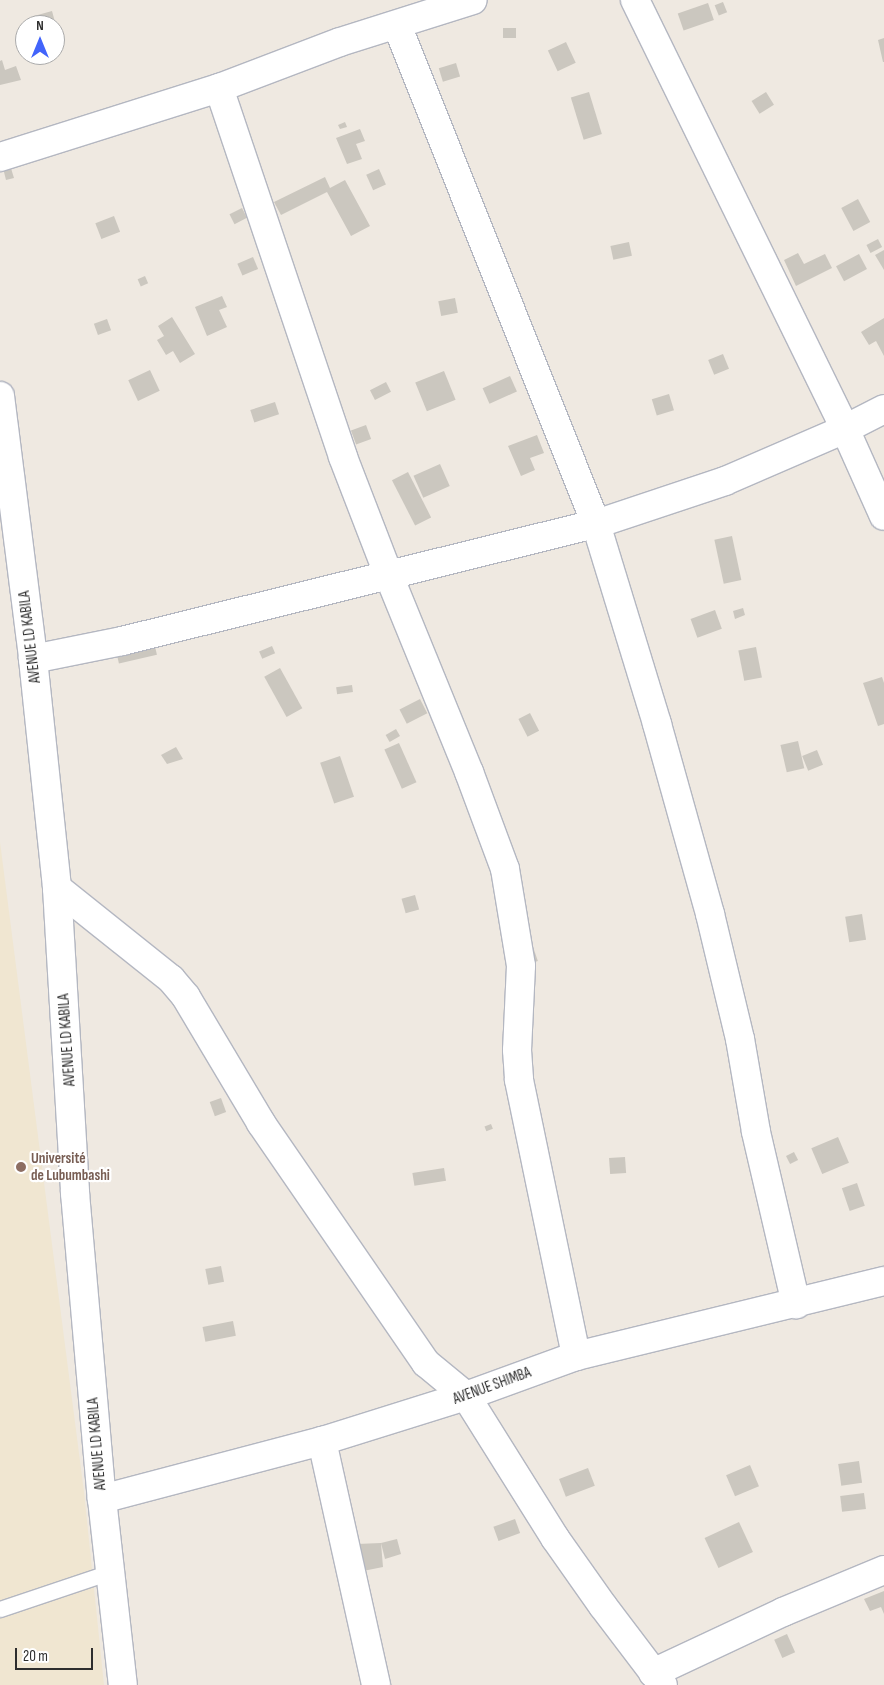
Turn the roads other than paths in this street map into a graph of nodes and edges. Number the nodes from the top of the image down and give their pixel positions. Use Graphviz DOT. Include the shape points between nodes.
graph roads {
  1 [pos="473,0"];
  2 [pos="635,0"];
  3 [pos="397,24"];
  4 [pos="219,88"];
  5 [pos="0,156"];
  6 [pos="0,396"];
  7 [pos="884,409"];
  8 [pos="845,429"];
  9 [pos="884,516"];
  10 [pos="596,524"];
  11 [pos="389,576"];
  12 [pos="33,659"];
  13 [pos="57,888"];
  14 [pos="884,1281"];
  15 [pos="796,1304"];
  16 [pos="576,1356"];
  17 [pos="466,1396"];
  18 [pos="322,1441"];
  19 [pos="102,1499"];
  20 [pos="884,1570"];
  21 [pos="110,1572"];
  22 [pos="0,1609"];
  23 [pos="658,1679"];
  24 [pos="123,1685"];
  25 [pos="376,1685"];
  1 -- 3 [label="street"];
  2 -- 8 [label="street"];
  3 -- 4 [label="street"];
  3 -- 10 [label="street"];
  4 -- 5 [label="street"];
  4 -- 11 [label="street" via="343,457"];
  6 -- 12 [label="street, AVENUE LD KABILA"];
  7 -- 8 [label="street"];
  8 -- 9 [label="street"];
  8 -- 10 [label="street" via="725,481"];
  10 -- 11 [label="street"];
  10 -- 15 [label="street" via="710,914"];
  11 -- 12 [label="street" via="122,641"];
  11 -- 16 [label="street" via="505,870 521,966 517,1050 519,1080"];
  12 -- 13 [label="street, AVENUE LD KABILA"];
  13 -- 17 [label="street" via="176,985 261,1123 426,1363"];
  13 -- 19 [label="street, AVENUE LD KABILA" via="75,1192"];
  14 -- 15 [label="street, AVENUE SHIMBA"];
  15 -- 16 [label="street, AVENUE SHIMBA"];
  16 -- 17 [label="street, AVENUE SHIMBA"];
  17 -- 18 [label="street, AVENUE SHIMBA"];
  17 -- 23 [label="street" via="555,1538"];
  18 -- 19 [label="street, AVENUE SHIMBA"];
  18 -- 25 [label="street"];
  19 -- 21 [label="street, AVENUE LD KABILA"];
  20 -- 23 [label="street" via="783,1612"];
  21 -- 22 [label="lane"];
  21 -- 24 [label="street, AVENUE LD KABILA"];
}
